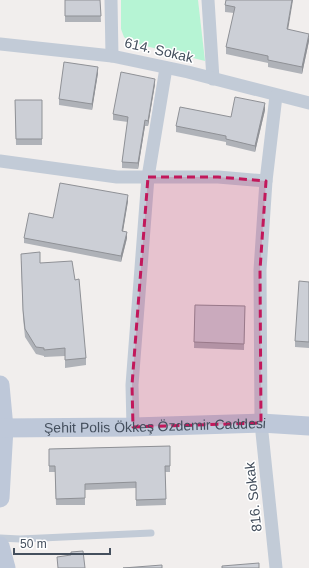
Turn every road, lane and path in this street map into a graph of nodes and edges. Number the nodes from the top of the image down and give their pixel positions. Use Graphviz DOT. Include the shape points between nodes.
graph roads {
  1 [pos="111,0"];
  2 [pos="208,0"];
  3 [pos="0,44"];
  4 [pos="112,56"];
  5 [pos="166,68"];
  6 [pos="213,79"];
  7 [pos="276,96"];
  8 [pos="309,103"];
  9 [pos="0,161"];
  10 [pos="148,177"];
  11 [pos="266,181"];
  12 [pos="0,385"];
  13 [pos="2,418"];
  14 [pos="261,423"];
  15 [pos="309,426"];
  16 [pos="133,427"];
  17 [pos="0,498"];
  18 [pos="151,533"];
  19 [pos="0,538"];
  20 [pos="0,546"];
  21 [pos="6,568"];
  22 [pos="276,568"];
  1 -- 4 [label="street"];
  2 -- 6 [label="street"];
  3 -- 4 [label="street, 614. Sokak"];
  4 -- 5 [label="street, 614. Sokak"];
  5 -- 6 [label="street, 614. Sokak"];
  5 -- 10 [label="street"];
  6 -- 7 [label="street, 614. Sokak"];
  7 -- 8 [label="street, 614. Sokak"];
  7 -- 11 [label="street, 816. Sokak"];
  9 -- 10 [label="street" via="118,177"];
  10 -- 11 [label="street" via="218,177"];
  10 -- 16 [label="street" via="132,385"];
  11 -- 14 [label="street, 816. Sokak" via="260,270"];
  12 -- 13 [label="street"];
  13 -- 16 [label="street, Şehit Polis Ökkeş Özdemir Caddesi"];
  13 -- 17 [label="street"];
  14 -- 15 [label="street, Şehit Polis Ökkeş Özdemir Caddesi"];
  14 -- 16 [label="street, Şehit Polis Ökkeş Özdemir Caddesi"];
  14 -- 22 [label="street, 816. Sokak"];
  18 -- 19 [label="lane"];
  20 -- 21 [label="street"];
}
